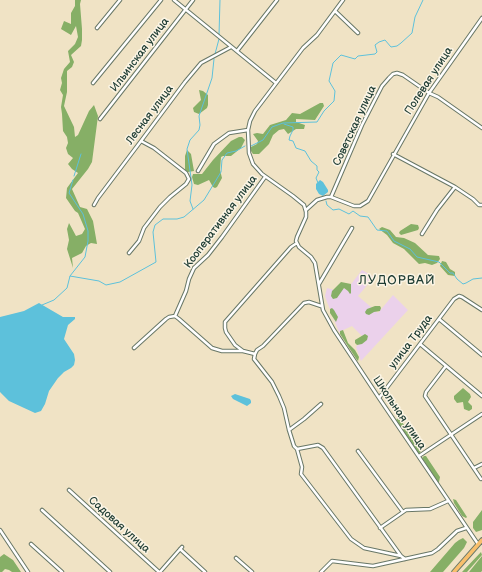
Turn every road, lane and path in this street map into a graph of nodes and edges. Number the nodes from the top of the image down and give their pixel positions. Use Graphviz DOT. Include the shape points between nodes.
graph roads {
  1 [pos="120,0"];
  2 [pos="161,0"];
  3 [pos="174,0"];
  4 [pos="193,0"];
  5 [pos="277,0"];
  6 [pos="343,0"];
  7 [pos="185,9"];
  8 [pos="335,10"];
  9 [pos="482,18"];
  10 [pos="97,28"];
  11 [pos="358,33"];
  12 [pos="231,47"];
  13 [pos="237,51"];
  14 [pos="93,83"];
  15 [pos="276,83"];
  16 [pos="429,93"];
  17 [pos="100,119"];
  18 [pos="482,128"];
  19 [pos="248,130"];
  20 [pos="141,140"];
  21 [pos="394,154"];
  22 [pos="198,171"];
  23 [pos="265,177"];
  24 [pos="455,187"];
  25 [pos="331,197"];
  26 [pos="94,205"];
  27 [pos="482,205"];
  28 [pos="306,210"];
  29 [pos="352,228"];
  30 [pos="422,234"];
  31 [pos="297,243"];
  32 [pos="129,253"];
  33 [pos="319,284"];
  34 [pos="321,306"];
  35 [pos="482,310"];
  36 [pos="174,316"];
  37 [pos="439,319"];
  38 [pos="420,344"];
  39 [pos="134,348"];
  40 [pos="243,351"];
  41 [pos="255,354"];
  42 [pos="482,355"];
  43 [pos="446,366"];
  44 [pos="482,396"];
  45 [pos="379,398"];
  46 [pos="321,404"];
  47 [pos="482,414"];
  48 [pos="288,430"];
  49 [pos="451,435"];
  50 [pos="297,449"];
  51 [pos="358,451"];
  52 [pos="419,456"];
  53 [pos="482,464"];
  54 [pos="474,468"];
  55 [pos="481,479"];
  56 [pos="69,490"];
  57 [pos="448,501"];
  58 [pos="42,510"];
  59 [pos="403,512"];
  60 [pos="380,528"];
  61 [pos="466,528"];
  62 [pos="0,530"];
  63 [pos="482,540"];
  64 [pos="31,544"];
  65 [pos="478,544"];
  66 [pos="401,556"];
  67 [pos="236,558"];
  68 [pos="405,559"];
  69 [pos="28,572"];
  70 [pos="62,572"];
  71 [pos="110,572"];
  72 [pos="160,572"];
  73 [pos="205,572"];
  74 [pos="252,572"];
  75 [pos="320,572"];
  76 [pos="454,572"];
  1 -- 10 [label="street"];
  2 -- 14 [label="street"];
  3 -- 7 [label="street"];
  4 -- 7 [label="street, Ильинская улица"];
  5 -- 13 [label="street"];
  6 -- 8 [label="street"];
  7 -- 12 [label="street"];
  7 -- 17 [label="street, Ильинская улица"];
  8 -- 11 [label="street"];
  8 -- 15 [label="street"];
  9 -- 16 [label="street, Полевая улица"];
  12 -- 13 [label="street"];
  12 -- 20 [label="street, Лесная улица" via="201,63"];
  13 -- 15 [label="street"];
  15 -- 19 [label="street" via="252,116"];
  16 -- 18 [label="street"];
  16 -- 21 [label="street, Полевая улица"];
  16 -- 25 [label="street, Советская улица" via="403,75 397,73 388,78 362,124"];
  19 -- 22 [label="street" via="229,133 214,144"];
  19 -- 23 [label="street" via="248,148 253,164"];
  20 -- 26 [label="street, Лесная улица"];
  20 -- 32 [label="street" via="186,173 189,179 160,207"];
  21 -- 24 [label="street"];
  21 -- 25 [label="street, Полевая улица" via="366,203 354,206"];
  23 -- 28 [label="street" via="304,205"];
  23 -- 36 [label="street, Кооперативная улица" via="208,255 194,268"];
  24 -- 27 [label="street"];
  24 -- 30 [label="street"];
  25 -- 28 [label="street" via="317,200"];
  28 -- 31 [label="street"];
  29 -- 33 [label="street"];
  31 -- 33 [label="street, Школьная улица" via="314,261"];
  31 -- 40 [label="street" via="290,247 225,322 226,332"];
  33 -- 34 [label="street, Школьная улица"];
  34 -- 41 [label="street" via="304,303"];
  34 -- 45 [label="street, Школьная улица"];
  35 -- 37 [label="street, улица Труда" via="457,296"];
  36 -- 39 [label="street" via="166,319"];
  36 -- 40 [label="street" via="212,348 222,351"];
  37 -- 38 [label="street, улица Труда"];
  37 -- 42 [label="street"];
  38 -- 43 [label="street"];
  38 -- 45 [label="street, улица Труда"];
  40 -- 41 [label="street"];
  41 -- 48 [label="street" via="256,362 272,382 279,396"];
  43 -- 44 [label="street"];
  43 -- 49 [label="street" via="425,396"];
  45 -- 52 [label="street, Школьная улица"];
  46 -- 48 [label="street"];
  47 -- 49 [label="street"];
  48 -- 50 [label="street"];
  49 -- 52 [label="street"];
  49 -- 54 [label="street"];
  50 -- 60 [label="street" via="318,446 323,448"];
  50 -- 66 [label="street" via="302,467 301,474 351,539 364,548"];
  51 -- 59 [label="street"];
  52 -- 57 [label="street, Школьная улица"];
  53 -- 54 [label="street"];
  54 -- 55 [label="street"];
  56 -- 72 [label="street, Садовая улица"];
  57 -- 59 [label="street" via="430,509"];
  57 -- 61 [label="street, Школьная улица"];
  58 -- 71 [label="street"];
  59 -- 60 [label="street"];
  60 -- 66 [label="street"];
  61 -- 65 [label="street, Школьная улица"];
  61 -- 68 [label="street" via="457,531 434,552"];
  62 -- 69 [label="street"];
  63 -- 65 [label="main road"];
  64 -- 70 [label="street"];
  65 -- 76 [label="main road"];
  66 -- 68 [label="street"];
  67 -- 74 [label="street"];
  68 -- 75 [label="street" via="374,566 332,561"];
  72 -- 73 [label="street" via="181,548"];
}
